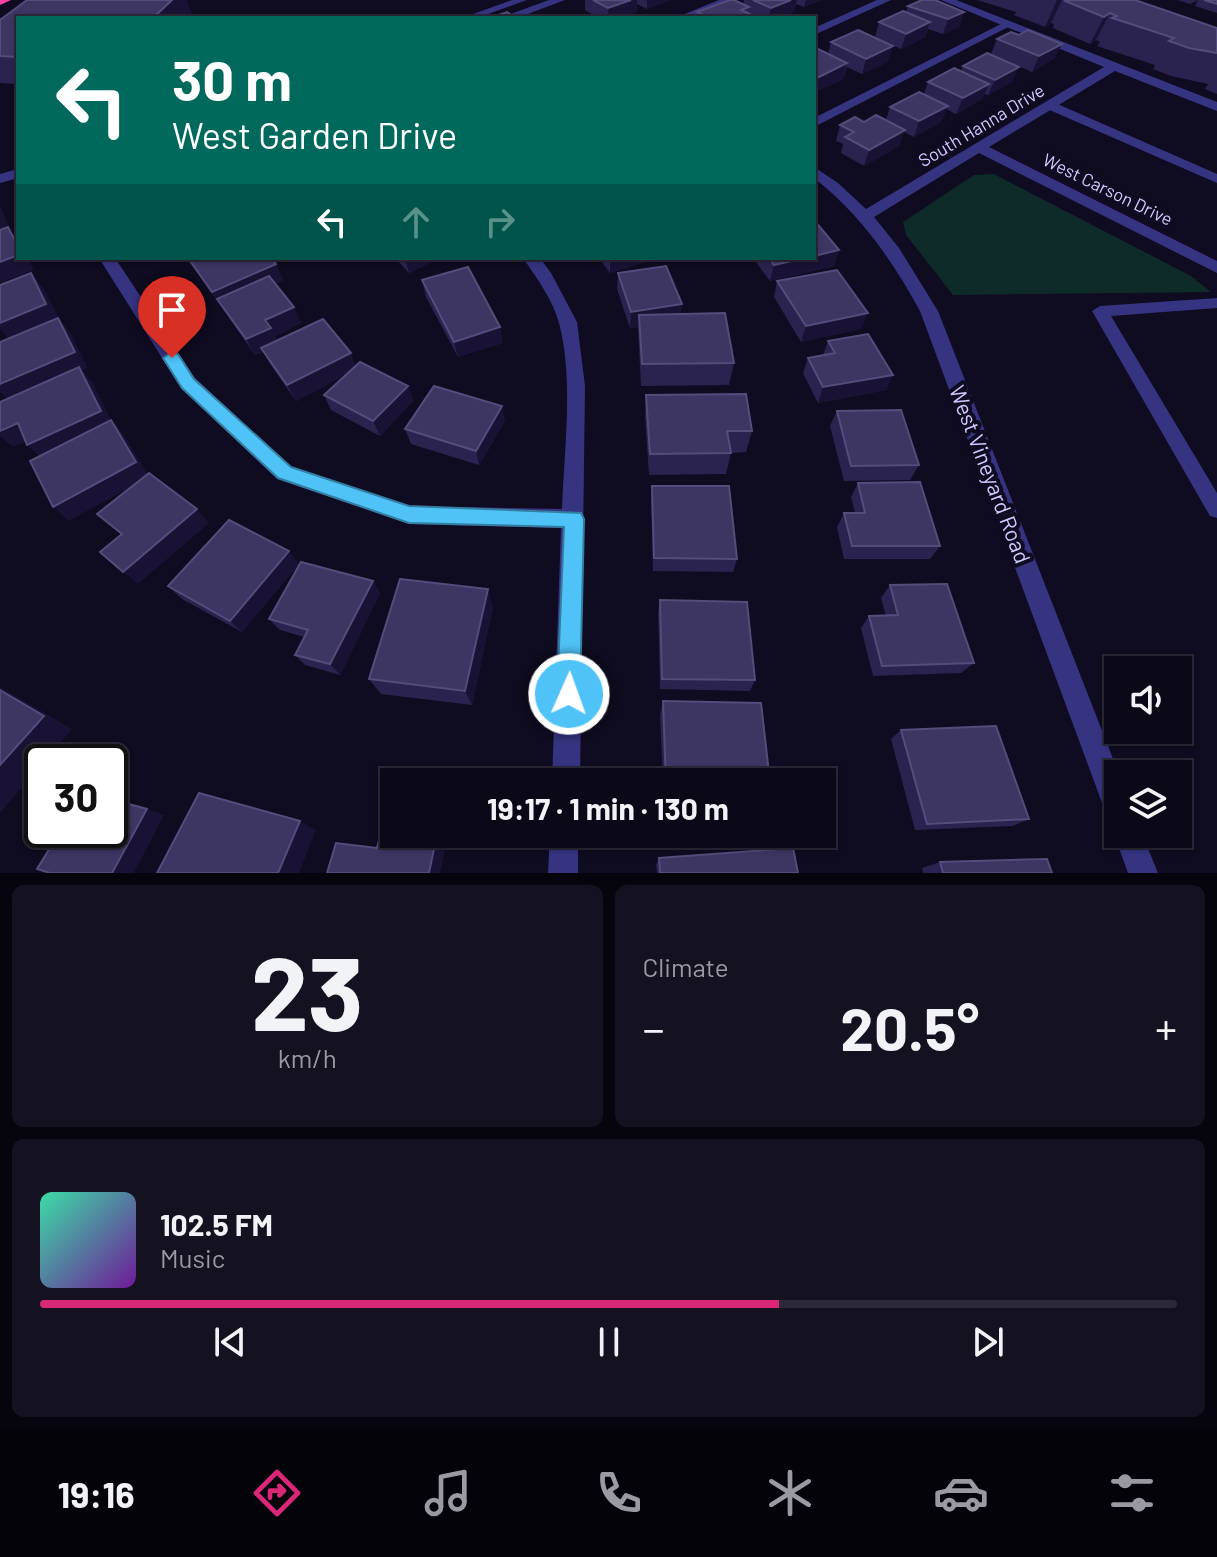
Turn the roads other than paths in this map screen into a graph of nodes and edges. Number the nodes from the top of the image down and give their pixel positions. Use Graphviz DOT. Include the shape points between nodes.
graph roads {
  1 [pos="522,0"];
  2 [pos="560,0"];
  3 [pos="728,0"];
  4 [pos="886,0"];
  5 [pos="949,0"];
  6 [pos="540,7"];
  7 [pos="473,16"];
  8 [pos="512,16"];
  9 [pos="556,16"];
  10 [pos="685,16"];
  11 [pos="1009,24"];
  12 [pos="816,31"];
  13 [pos="1114,66"];
  14 [pos="1049,105"];
  15 [pos="1217,107"];
  16 [pos="816,122"];
  17 [pos="980,148"];
  18 [pos="816,173"];
  19 [pos="1217,179"];
  20 [pos="867,215"];
  21 [pos="108,260"];
  22 [pos="533,260"];
  23 [pos="1217,268"];
  24 [pos="1217,303"];
  25 [pos="1217,510"];
  26 [pos="574,519"];
  27 [pos="566,768"];
  28 [pos="1104,771"];
  29 [pos="564,848"];
  30 [pos="1133,848"];
  31 [pos="563,873"];
  32 [pos="1143,873"];
  1 -- 7 [label="lane"];
  2 -- 6 [label="street"];
  3 -- 10 [label="lane"];
  4 -- 12 [label="street"];
  5 -- 11 [label="street"];
  6 -- 8 [label="street"];
  6 -- 9 [label="street"];
  11 -- 13 [label="street"];
  11 -- 16 [label="lane"];
  13 -- 14 [label="street, South Hanna Drive"];
  13 -- 15 [label="street"];
  14 -- 17 [label="street, South Hanna Drive"];
  14 -- 19 [label="lane"];
  17 -- 20 [label="street, South Hanna Drive"];
  17 -- 23 [label="street, West Carson Drive"];
  18 -- 20 [label="street, West Vineyard Road"];
  20 -- 28 [label="street, West Vineyard Road" via="897,254 929,311"];
  21 -- 26 [label="street" via="188,383 284,473 409,515"];
  22 -- 26 [label="street" via="568,322 576,386"];
  24 -- 25 [label="lane" via="1100,311"];
  26 -- 27 [label="street"];
  29 -- 31 [label="street"];
  30 -- 32 [label="street"];
}
